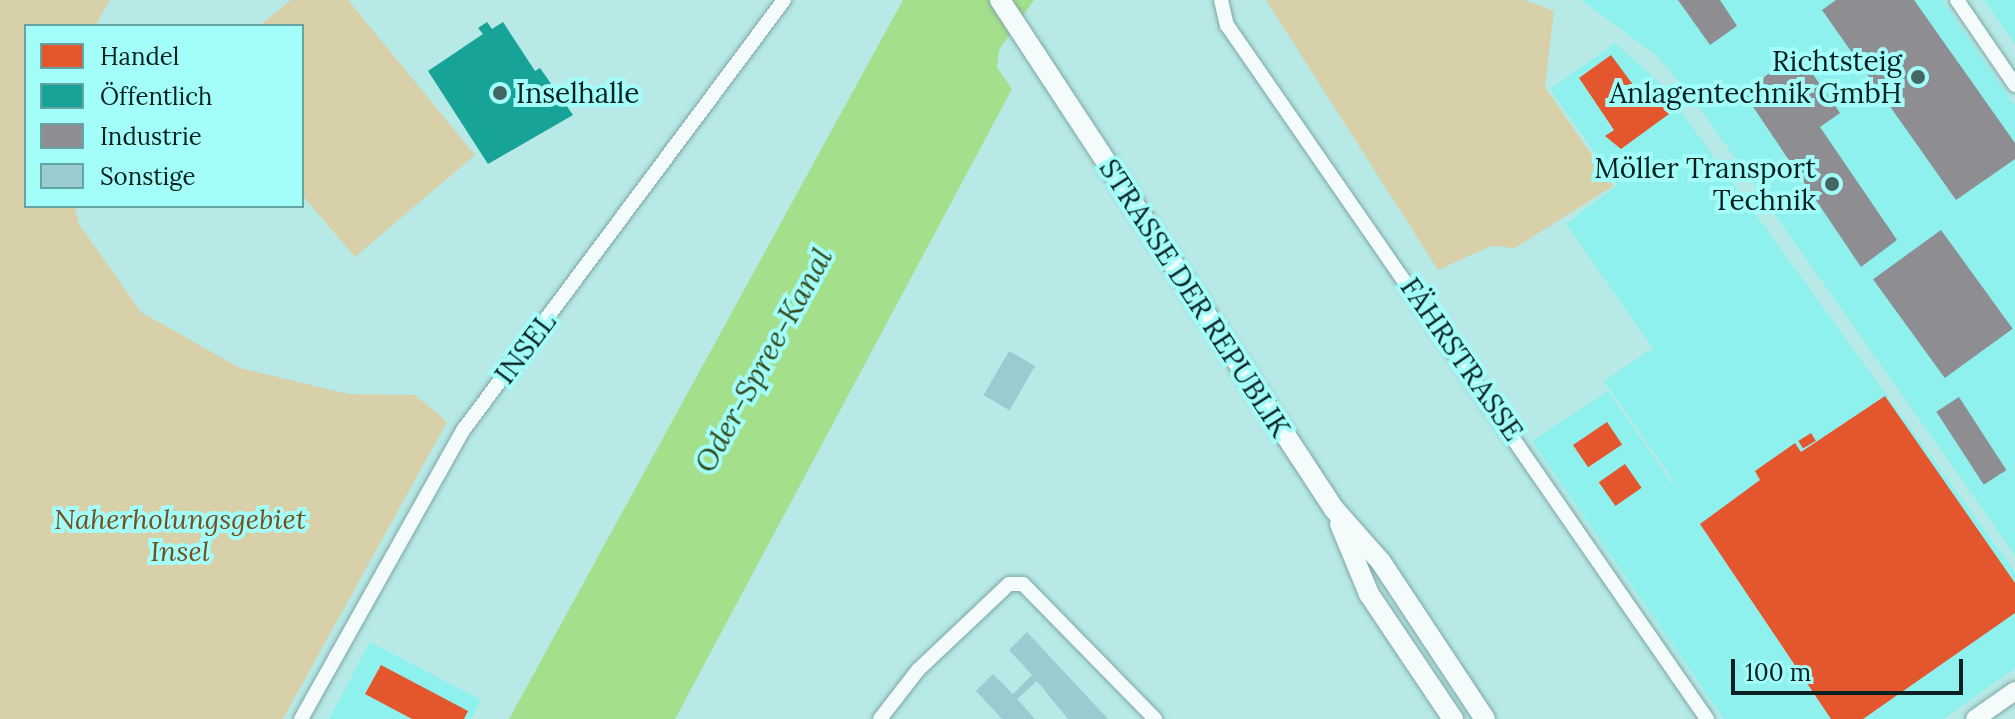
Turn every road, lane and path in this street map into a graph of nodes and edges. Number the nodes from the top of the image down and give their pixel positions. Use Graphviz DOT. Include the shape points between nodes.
graph roads {
  1 [pos="784,0"];
  2 [pos="1000,0"];
  3 [pos="1221,0"];
  4 [pos="1957,0"];
  5 [pos="2015,85"];
  6 [pos="1334,509"];
  7 [pos="2015,691"];
  8 [pos="301,719"];
  9 [pos="880,719"];
  10 [pos="1155,719"];
  11 [pos="1453,719"];
  12 [pos="1485,719"];
  13 [pos="1707,719"];
  14 [pos="1975,719"];
  1 -- 8 [label="street, INSEL" via="464,429"];
  2 -- 6 [label="main road, STRASSE DER REPUBLIK"];
  3 -- 13 [label="street, FÄHRSTRASSE" via="1227,25"];
  4 -- 5 [label="street"];
  6 -- 11 [label="main road, STRASSE DER REPUBLIK" via="1369,594"];
  6 -- 12 [label="main road, STRASSE DER REPUBLIK" via="1381,562"];
  7 -- 14 [label="street"];
  9 -- 10 [label="street" via="918,670 1009,584 1023,584"];
}
